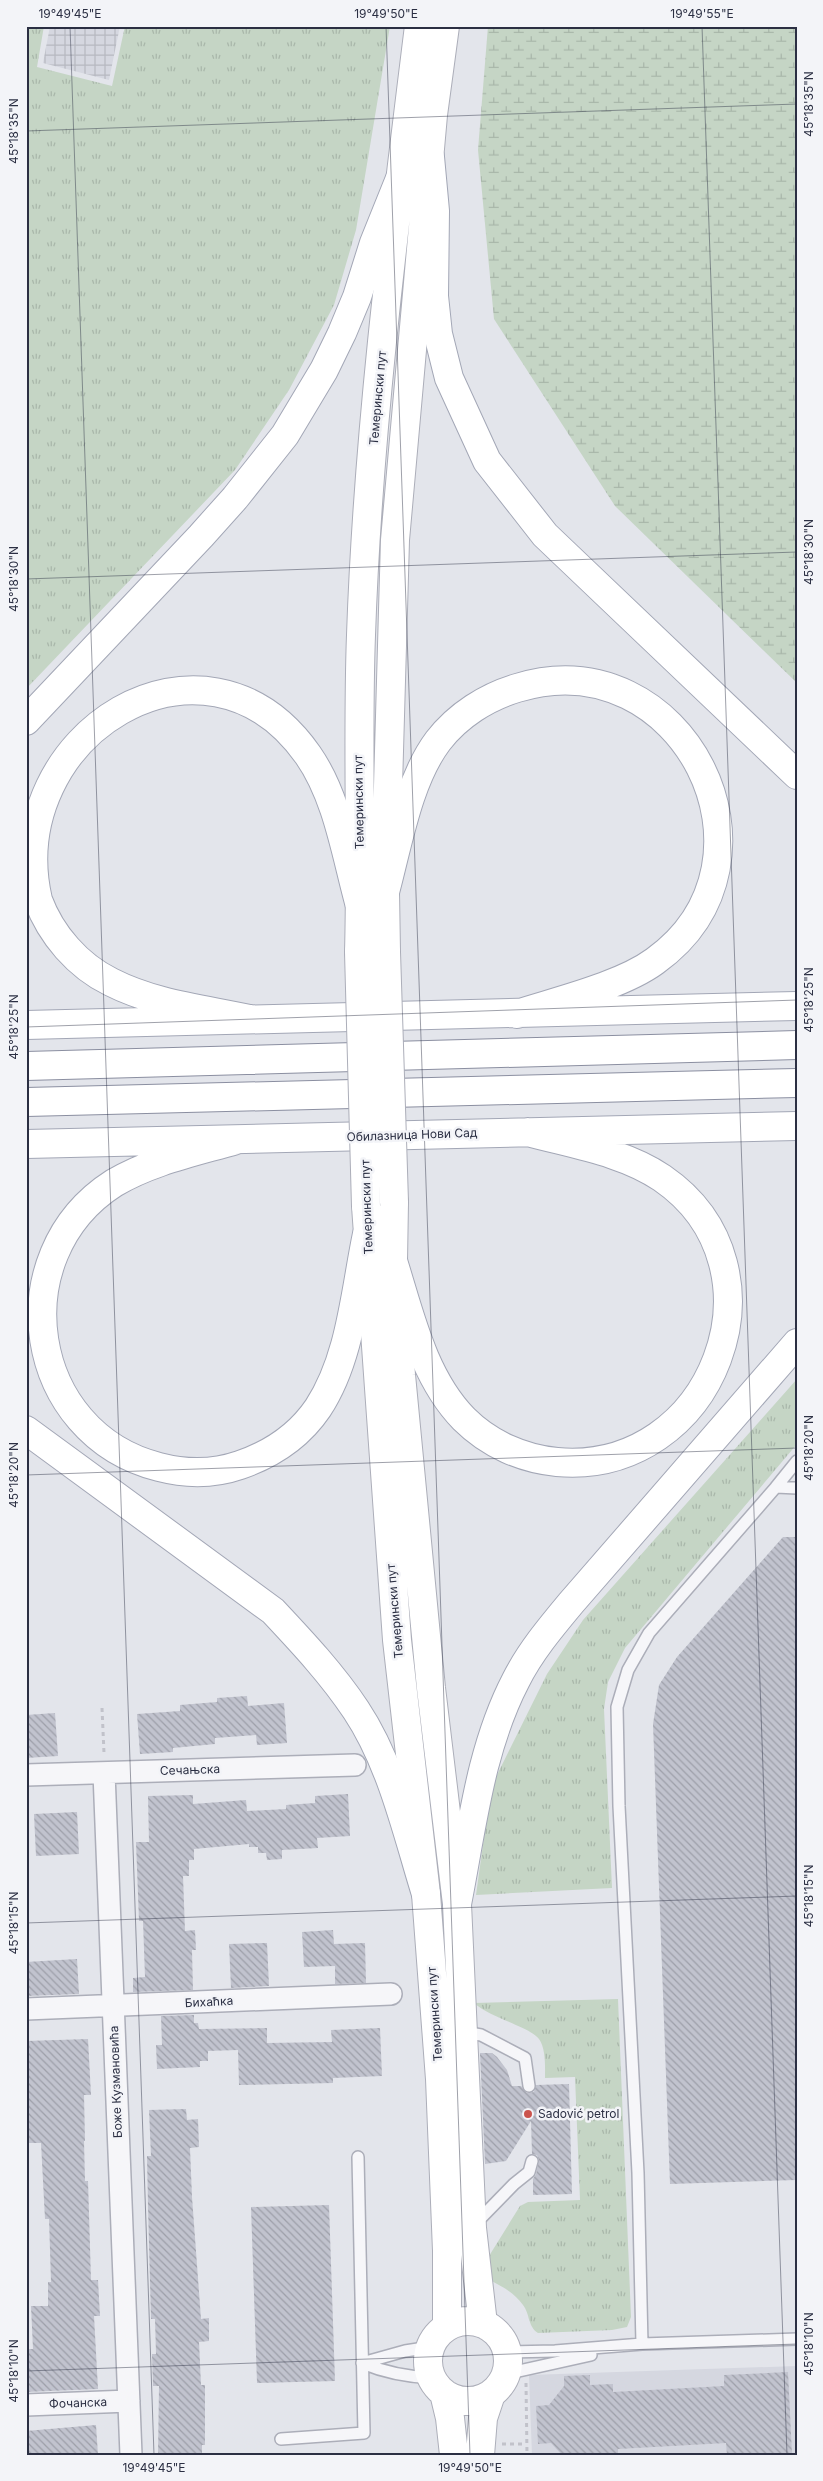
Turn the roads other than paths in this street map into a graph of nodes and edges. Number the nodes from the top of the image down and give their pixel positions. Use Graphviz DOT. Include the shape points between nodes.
graph roads {
  1 [pos="419,26"];
  2 [pos="445,26"];
  3 [pos="430,157"];
  4 [pos="400,176"];
  5 [pos="26,721"];
  6 [pos="797,775"];
  7 [pos="385,892"];
  8 [pos="360,906"];
  9 [pos="797,1006"];
  10 [pos="517,1014"];
  11 [pos="249,1018"];
  12 [pos="26,1025"];
  13 [pos="797,1045"];
  14 [pos="26,1066"];
  15 [pos="797,1083"];
  16 [pos="26,1102"];
  17 [pos="797,1126"];
  18 [pos="528,1132"];
  19 [pos="236,1140"];
  20 [pos="26,1144"];
  21 [pos="367,1234"];
  22 [pos="393,1261"];
  23 [pos="797,1342"];
  24 [pos="26,1430"];
  25 [pos="797,1461"];
  26 [pos="776,1487"];
  27 [pos="797,1488"];
  28 [pos="355,1765"];
  29 [pos="104,1773"];
  30 [pos="26,1775"];
  31 [pos="426,1894"];
  32 [pos="457,1904"];
  33 [pos="391,1994"];
  34 [pos="114,2006"];
  35 [pos="26,2009"];
  36 [pos="464,2032"];
  37 [pos="529,2086"];
  38 [pos="358,2157"];
  39 [pos="532,2161"];
  40 [pos="472,2228"];
  41 [pos="483,2324"];
  42 [pos="439,2337"];
  43 [pos="797,2339"];
  44 [pos="642,2344"];
  45 [pos="362,2363"];
  46 [pos="507,2372"];
  47 [pos="438,2386"];
  48 [pos="129,2401"];
  49 [pos="26,2405"];
  50 [pos="281,2439"];
  51 [pos="131,2455"];
  52 [pos="454,2455"];
  53 [pos="480,2455"];
  1 -- 4 [label="main road, Темерински пут"];
  2 -- 3 [label="main road, Темерински пут"];
  3 -- 6 [label="main road" via="435,211 434,296 438,334 449,378 487,461 545,535"];
  3 -- 7 [label="main road, Темерински пут" via="395,540"];
  4 -- 5 [label="main road" via="342,333 285,435 206,529"];
  4 -- 8 [label="main road, Темерински пут" via="365,552 358,756"];
  7 -- 10 [label="main road" via="410,801 427,757 448,729 490,698 526,685 583,682 636,699 667,720 697,758 716,811 718,850 704,903 683,934 636,972"];
  7 -- 22 [label="main road, Темерински пут, bridge"];
  8 -- 11 [label="main road" via="338,824 318,770 286,730 261,712 234,698 167,691 123,704 97,718 73,738 46,775 30,821 29,868 37,898 56,935 80,961 111,982 153,999"];
  8 -- 21 [label="main road, Темерински пут, bridge"];
  9 -- 10 [label="main road"];
  10 -- 11 [label="main road"];
  11 -- 12 [label="main road"];
  13 -- 14 [label="main road"];
  15 -- 16 [label="main road"];
  17 -- 18 [label="main road, Обилазница Нови Сад"];
  18 -- 19 [label="main road, Обилазница Нови Сад"];
  18 -- 22 [label="main road" via="615,1157 647,1170 674,1188 706,1225 726,1277 726,1331 708,1382 677,1422 638,1448 603,1460 585,1462 545,1461 492,1440 464,1419 441,1389 425,1356"];
  19 -- 20 [label="main road, Обилазница Нови Сад"];
  19 -- 21 [label="main road" via="168,1160 114,1184 81,1211 45,1272 40,1299 42,1341 52,1374 71,1408 98,1437 142,1462 186,1472 220,1471 252,1461 282,1446 311,1418 337,1370"];
  21 -- 31 [label="main road, Темерински пут" via="397,1640"];
  22 -- 32 [label="main road, Темерински пут" via="400,1375 428,1659"];
  23 -- 32 [label="main road" via="611,1554 549,1630 516,1679 484,1762"];
  24 -- 31 [label="main road" via="273,1611 307,1647 340,1687 372,1738 387,1770"];
  25 -- 26 [label="lane"];
  26 -- 27 [label="lane"];
  26 -- 44 [label="lane" via="649,1633 628,1670 617,1707 638,2173"];
  28 -- 29 [label="street, Сечањска"];
  29 -- 30 [label="street, Сечањска"];
  29 -- 34 [label="street, Боже Кузмановића"];
  31 -- 42 [label="main road, Темерински пут" via="440,2079 447,2251"];
  32 -- 36 [label="main road, Темерински пут"];
  33 -- 34 [label="street, Бихаћка"];
  34 -- 35 [label="street, Бихаћка"];
  34 -- 48 [label="street, Боже Кузмановића"];
  36 -- 37 [label="lane" via="481,2035 525,2058"];
  36 -- 40 [label="main road, Темерински пут"];
  38 -- 45 [label="lane"];
  39 -- 40 [label="lane" via="529,2172"];
  40 -- 41 [label="main road, Темерински пут"];
  41 -- 42 [label="main road" via="464,2321"];
  41 -- 46 [label="main road" via="502,2341"];
  42 -- 45 [label="lane" via="406,2351"];
  42 -- 47 [label="main road" via="429,2360"];
  43 -- 44 [label="lane"];
  44 -- 46 [label="lane"];
  44 -- 46 [label="lane" via="554,2351"];
  45 -- 47 [label="lane"];
  45 -- 50 [label="lane" via="364,2434"];
  46 -- 47 [label="main road" via="480,2400 455,2400"];
  46 -- 53 [label="main road" via="483,2418"];
  47 -- 52 [label="main road" via="450,2418"];
  48 -- 49 [label="street, Фочанска"];
  48 -- 51 [label="street, Боже Кузмановића"];
}
